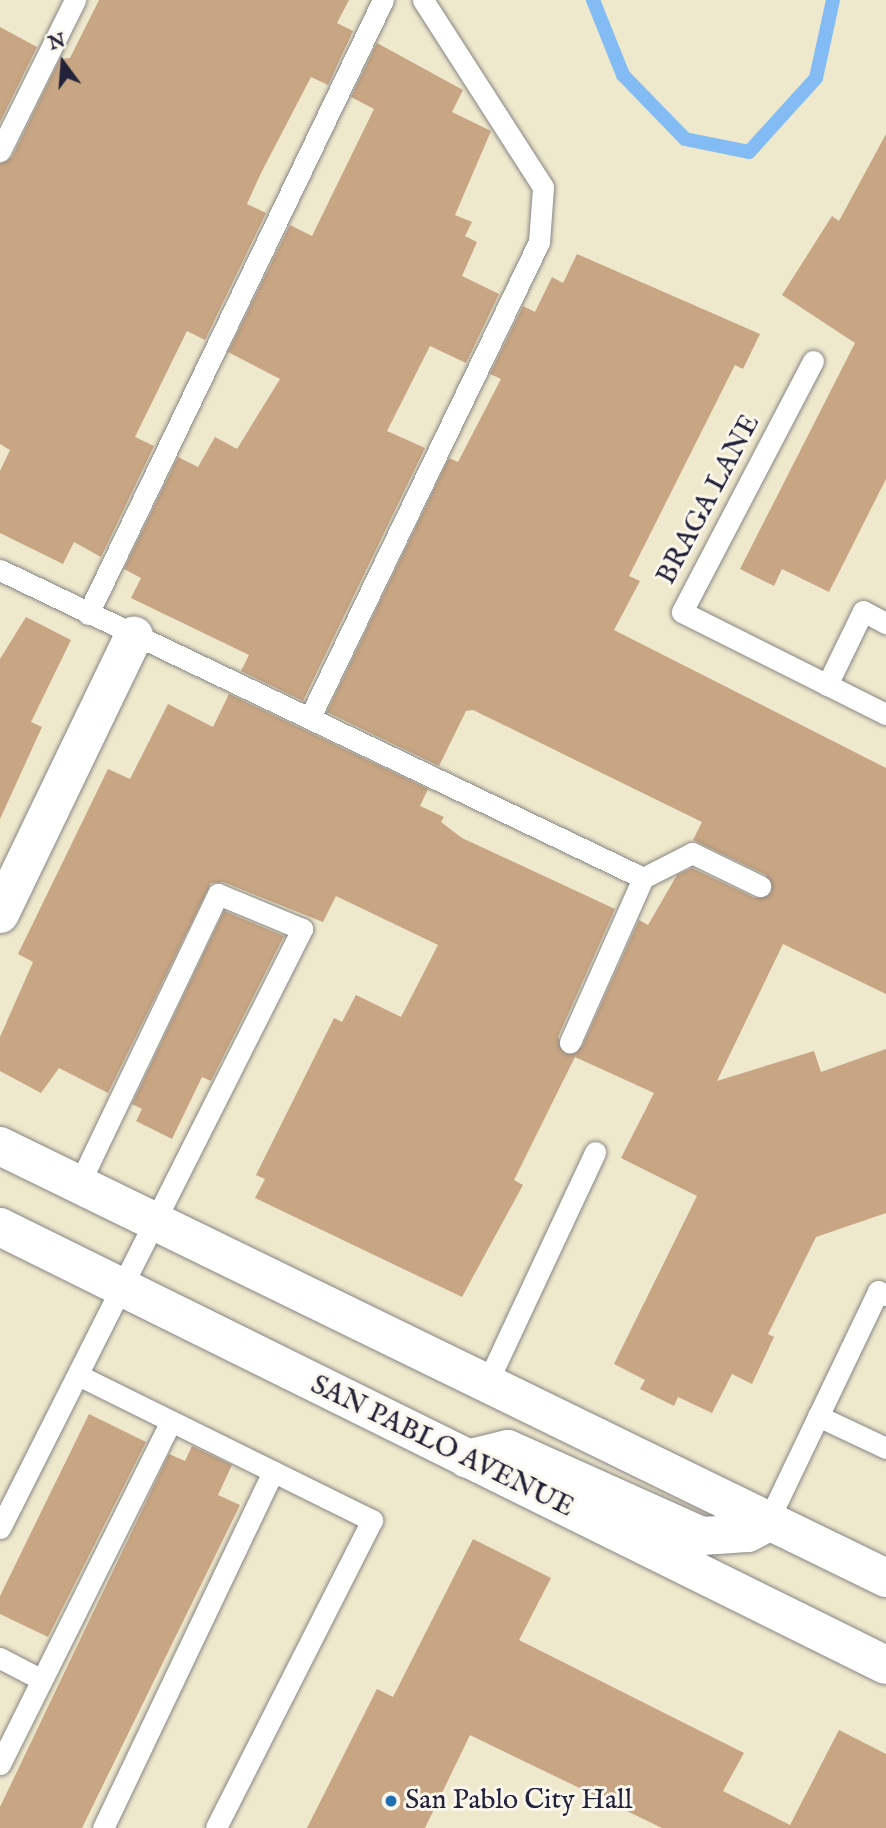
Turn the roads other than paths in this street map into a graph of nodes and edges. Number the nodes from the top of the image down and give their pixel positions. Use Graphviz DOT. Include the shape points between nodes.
graph roads {
  1 [pos="75,0"];
  2 [pos="383,0"];
  3 [pos="423,0"];
  4 [pos="0,151"];
  5 [pos="813,360"];
  6 [pos="0,570"];
  7 [pos="88,614"];
  8 [pos="886,623"];
  9 [pos="134,636"];
  10 [pos="827,685"];
  11 [pos="886,714"];
  12 [pos="310,717"];
  13 [pos="643,878"];
  14 [pos="760,886"];
  15 [pos="0,914"];
  16 [pos="570,1042"];
  17 [pos="0,1146"];
  18 [pos="595,1152"];
  19 [pos="79,1184"];
  20 [pos="155,1221"];
  21 [pos="0,1227"];
  22 [pos="123,1288"];
  23 [pos="886,1295"];
  24 [pos="78,1376"];
  25 [pos="487,1383"];
  26 [pos="818,1416"];
  27 [pos="171,1421"];
  28 [pos="886,1448"];
  29 [pos="467,1459"];
  30 [pos="273,1471"];
  31 [pos="767,1523"];
  32 [pos="0,1528"];
  33 [pos="886,1578"];
  34 [pos="0,1658"];
  35 [pos="886,1665"];
  36 [pos="42,1680"];
  37 [pos="0,1764"];
  38 [pos="103,1828"];
  39 [pos="216,1828"];
  1 -- 4 [label="lane"];
  2 -- 7 [label="lane"];
  3 -- 12 [label="lane" via="542,187 539,242"];
  5 -- 10 [label="lane, BRAGA LANE" via="682,612"];
  6 -- 7 [label="lane"];
  7 -- 9 [label="lane"];
  8 -- 10 [label="lane" via="863,611"];
  9 -- 12 [label="lane"];
  9 -- 15 [label="main road"];
  10 -- 11 [label="lane, BRAGA LANE"];
  12 -- 13 [label="lane"];
  13 -- 14 [label="lane" via="692,853"];
  13 -- 16 [label="lane"];
  17 -- 19 [label="main road"];
  18 -- 25 [label="lane"];
  19 -- 20 [label="main road"];
  19 -- 20 [label="lane" via="218,894 302,929"];
  20 -- 22 [label="lane"];
  20 -- 25 [label="main road"];
  21 -- 22 [label="main road, SAN PABLO AVENUE"];
  22 -- 24 [label="lane"];
  22 -- 29 [label="main road, SAN PABLO AVENUE"];
  23 -- 26 [label="lane" via="878,1291"];
  24 -- 27 [label="lane"];
  24 -- 32 [label="lane"];
  25 -- 31 [label="main road"];
  26 -- 28 [label="lane"];
  26 -- 31 [label="lane"];
  27 -- 30 [label="lane"];
  27 -- 36 [label="lane"];
  29 -- 31 [label="main road" via="508,1449 702,1536 748,1533"];
  29 -- 35 [label="main road, SAN PABLO AVENUE"];
  30 -- 38 [label="lane"];
  30 -- 39 [label="lane" via="372,1520"];
  31 -- 33 [label="main road"];
  34 -- 36 [label="lane"];
  36 -- 37 [label="lane"];
}
